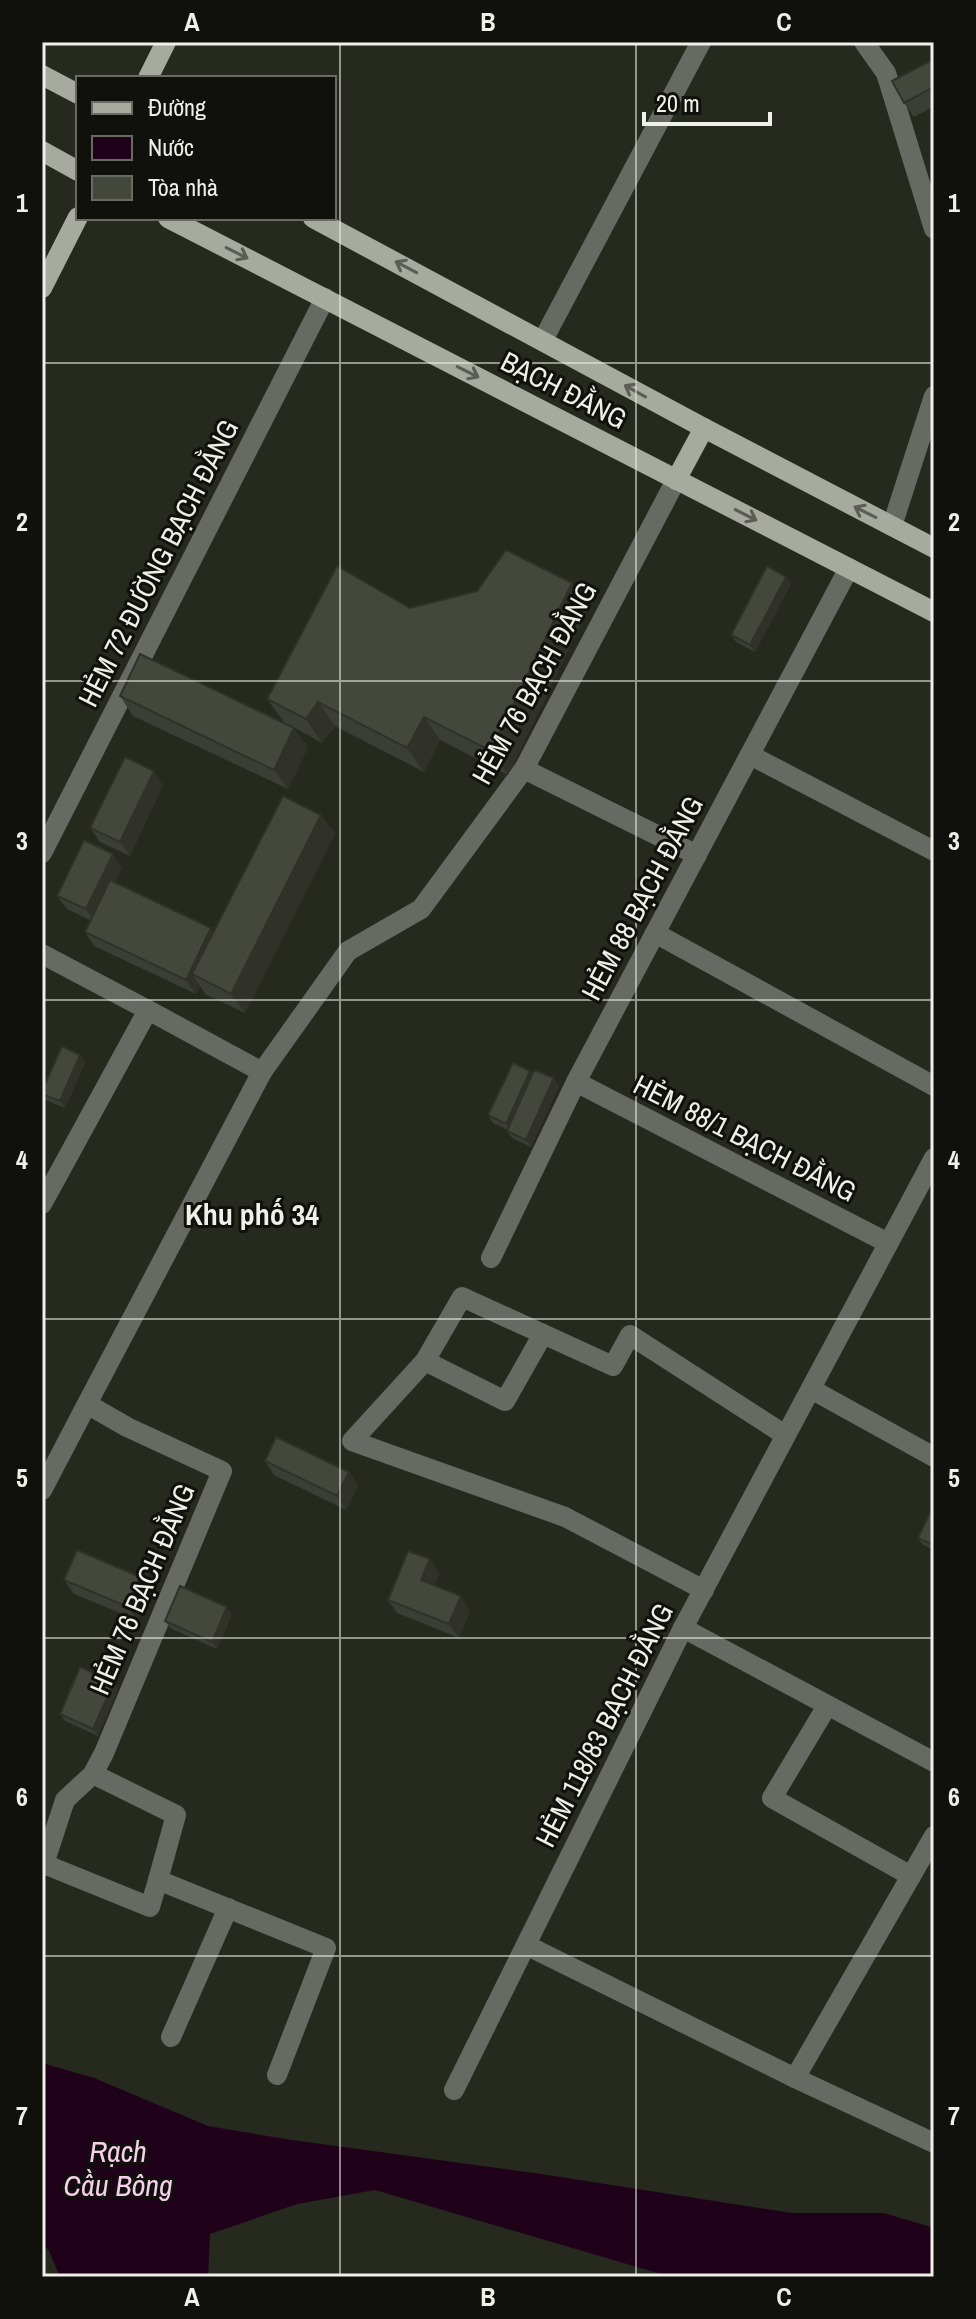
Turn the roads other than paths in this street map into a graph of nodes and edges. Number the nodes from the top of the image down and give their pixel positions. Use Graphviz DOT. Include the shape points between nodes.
graph roads {
  1 [pos="166,42"];
  2 [pos="701,42"];
  3 [pos="864,42"];
  4 [pos="42,75"];
  5 [pos="149,76"];
  6 [pos="76,93"];
  7 [pos="42,151"];
  8 [pos="76,170"];
  9 [pos="76,220"];
  10 [pos="172,220"];
  11 [pos="317,220"];
  12 [pos="934,229"];
  13 [pos="42,288"];
  14 [pos="325,298"];
  15 [pos="543,340"];
  16 [pos="934,396"];
  17 [pos="704,428"];
  18 [pos="676,480"];
  19 [pos="892,526"];
  20 [pos="934,548"];
  21 [pos="849,568"];
  22 [pos="934,612"];
  23 [pos="750,755"];
  24 [pos="524,769"];
  25 [pos="934,851"];
  26 [pos="42,853"];
  27 [pos="697,855"];
  28 [pos="655,933"];
  29 [pos="42,954"];
  30 [pos="148,1010"];
  31 [pos="262,1072"];
  32 [pos="576,1082"];
  33 [pos="934,1086"];
  34 [pos="934,1158"];
  35 [pos="42,1204"];
  36 [pos="888,1243"];
  37 [pos="491,1258"];
  38 [pos="543,1334"];
  39 [pos="425,1361"];
  40 [pos="811,1389"];
  41 [pos="87,1404"];
  42 [pos="785,1435"];
  43 [pos="934,1457"];
  44 [pos="42,1490"];
  45 [pos="704,1590"];
  46 [pos="683,1628"];
  47 [pos="827,1706"];
  48 [pos="934,1762"];
  49 [pos="93,1774"];
  50 [pos="934,1836"];
  51 [pos="911,1876"];
  52 [pos="158,1880"];
  53 [pos="228,1908"];
  54 [pos="526,1945"];
  55 [pos="171,2037"];
  56 [pos="277,2075"];
  57 [pos="795,2078"];
  58 [pos="454,2090"];
  59 [pos="934,2143"];
  1 -- 5 [label="main road"];
  2 -- 15 [label="street"];
  3 -- 12 [label="street" via="886,73"];
  4 -- 6 [label="main road"];
  7 -- 8 [label="main road"];
  9 -- 13 [label="main road"];
  10 -- 14 [label="main road, BẠCH ĐẰNG, one-way"];
  15 -- 11 [label="main road, BẠCH ĐẰNG, one-way"];
  14 -- 18 [label="main road, BẠCH ĐẰNG, one-way"];
  14 -- 26 [label="street, HẺM 72 ĐƯỜNG BẠCH ĐẰNG"];
  17 -- 15 [label="main road, BẠCH ĐẰNG, one-way"];
  16 -- 19 [label="street"];
  17 -- 18 [label="main road"];
  19 -- 17 [label="main road, BẠCH ĐẰNG, one-way"];
  18 -- 21 [label="main road, BẠCH ĐẰNG, one-way"];
  18 -- 24 [label="street, HẺM 76 BẠCH ĐẰNG"];
  19 -- 20 [label="main road, BẠCH ĐẰNG"];
  21 -- 22 [label="main road, BẠCH ĐẰNG"];
  21 -- 23 [label="street, HẺM 88 BẠCH ĐẰNG"];
  23 -- 25 [label="street"];
  23 -- 27 [label="street, HẺM 88 BẠCH ĐẰNG"];
  24 -- 27 [label="street"];
  24 -- 31 [label="street, HẺM 76 BẠCH ĐẰNG" via="421,909 348,951"];
  27 -- 28 [label="street, HẺM 88 BẠCH ĐẰNG"];
  28 -- 32 [label="street, HẺM 88 BẠCH ĐẰNG"];
  28 -- 33 [label="street"];
  29 -- 30 [label="street"];
  30 -- 31 [label="street"];
  30 -- 35 [label="street"];
  31 -- 41 [label="street, HẺM 76 BẠCH ĐẰNG"];
  32 -- 36 [label="street, HẺM 88/1 BẠCH ĐẰNG"];
  32 -- 37 [label="street, HẺM 88 BẠCH ĐẰNG"];
  34 -- 36 [label="street, HẺM 118/83 BẠCH ĐẰNG"];
  36 -- 40 [label="street, HẺM 118/83 BẠCH ĐẰNG"];
  38 -- 39 [label="street" via="462,1297"];
  38 -- 39 [label="street" via="505,1401"];
  38 -- 42 [label="street" via="613,1366 630,1335"];
  39 -- 45 [label="street" via="352,1441 565,1517"];
  40 -- 42 [label="street, HẺM 118/83 BẠCH ĐẰNG"];
  40 -- 43 [label="street"];
  41 -- 44 [label="street"];
  41 -- 49 [label="street, HẺM 76 BẠCH ĐẰNG" via="222,1471"];
  42 -- 45 [label="street, HẺM 118/83 BẠCH ĐẰNG"];
  45 -- 46 [label="street, HẺM 118/83 BẠCH ĐẰNG"];
  46 -- 47 [label="street"];
  46 -- 54 [label="street, HẺM 118/83 BẠCH ĐẰNG"];
  47 -- 48 [label="street"];
  47 -- 51 [label="street" via="772,1798"];
  49 -- 52 [label="street" via="176,1815"];
  49 -- 52 [label="street, HẺM 76 BẠCH ĐẰNG" via="65,1800 44,1864 150,1907"];
  50 -- 51 [label="street"];
  51 -- 57 [label="street"];
  52 -- 53 [label="street"];
  53 -- 55 [label="street"];
  53 -- 56 [label="street" via="326,1948"];
  54 -- 57 [label="street"];
  54 -- 58 [label="street, HẺM 118/83 BẠCH ĐẰNG"];
  57 -- 59 [label="street"];
}
